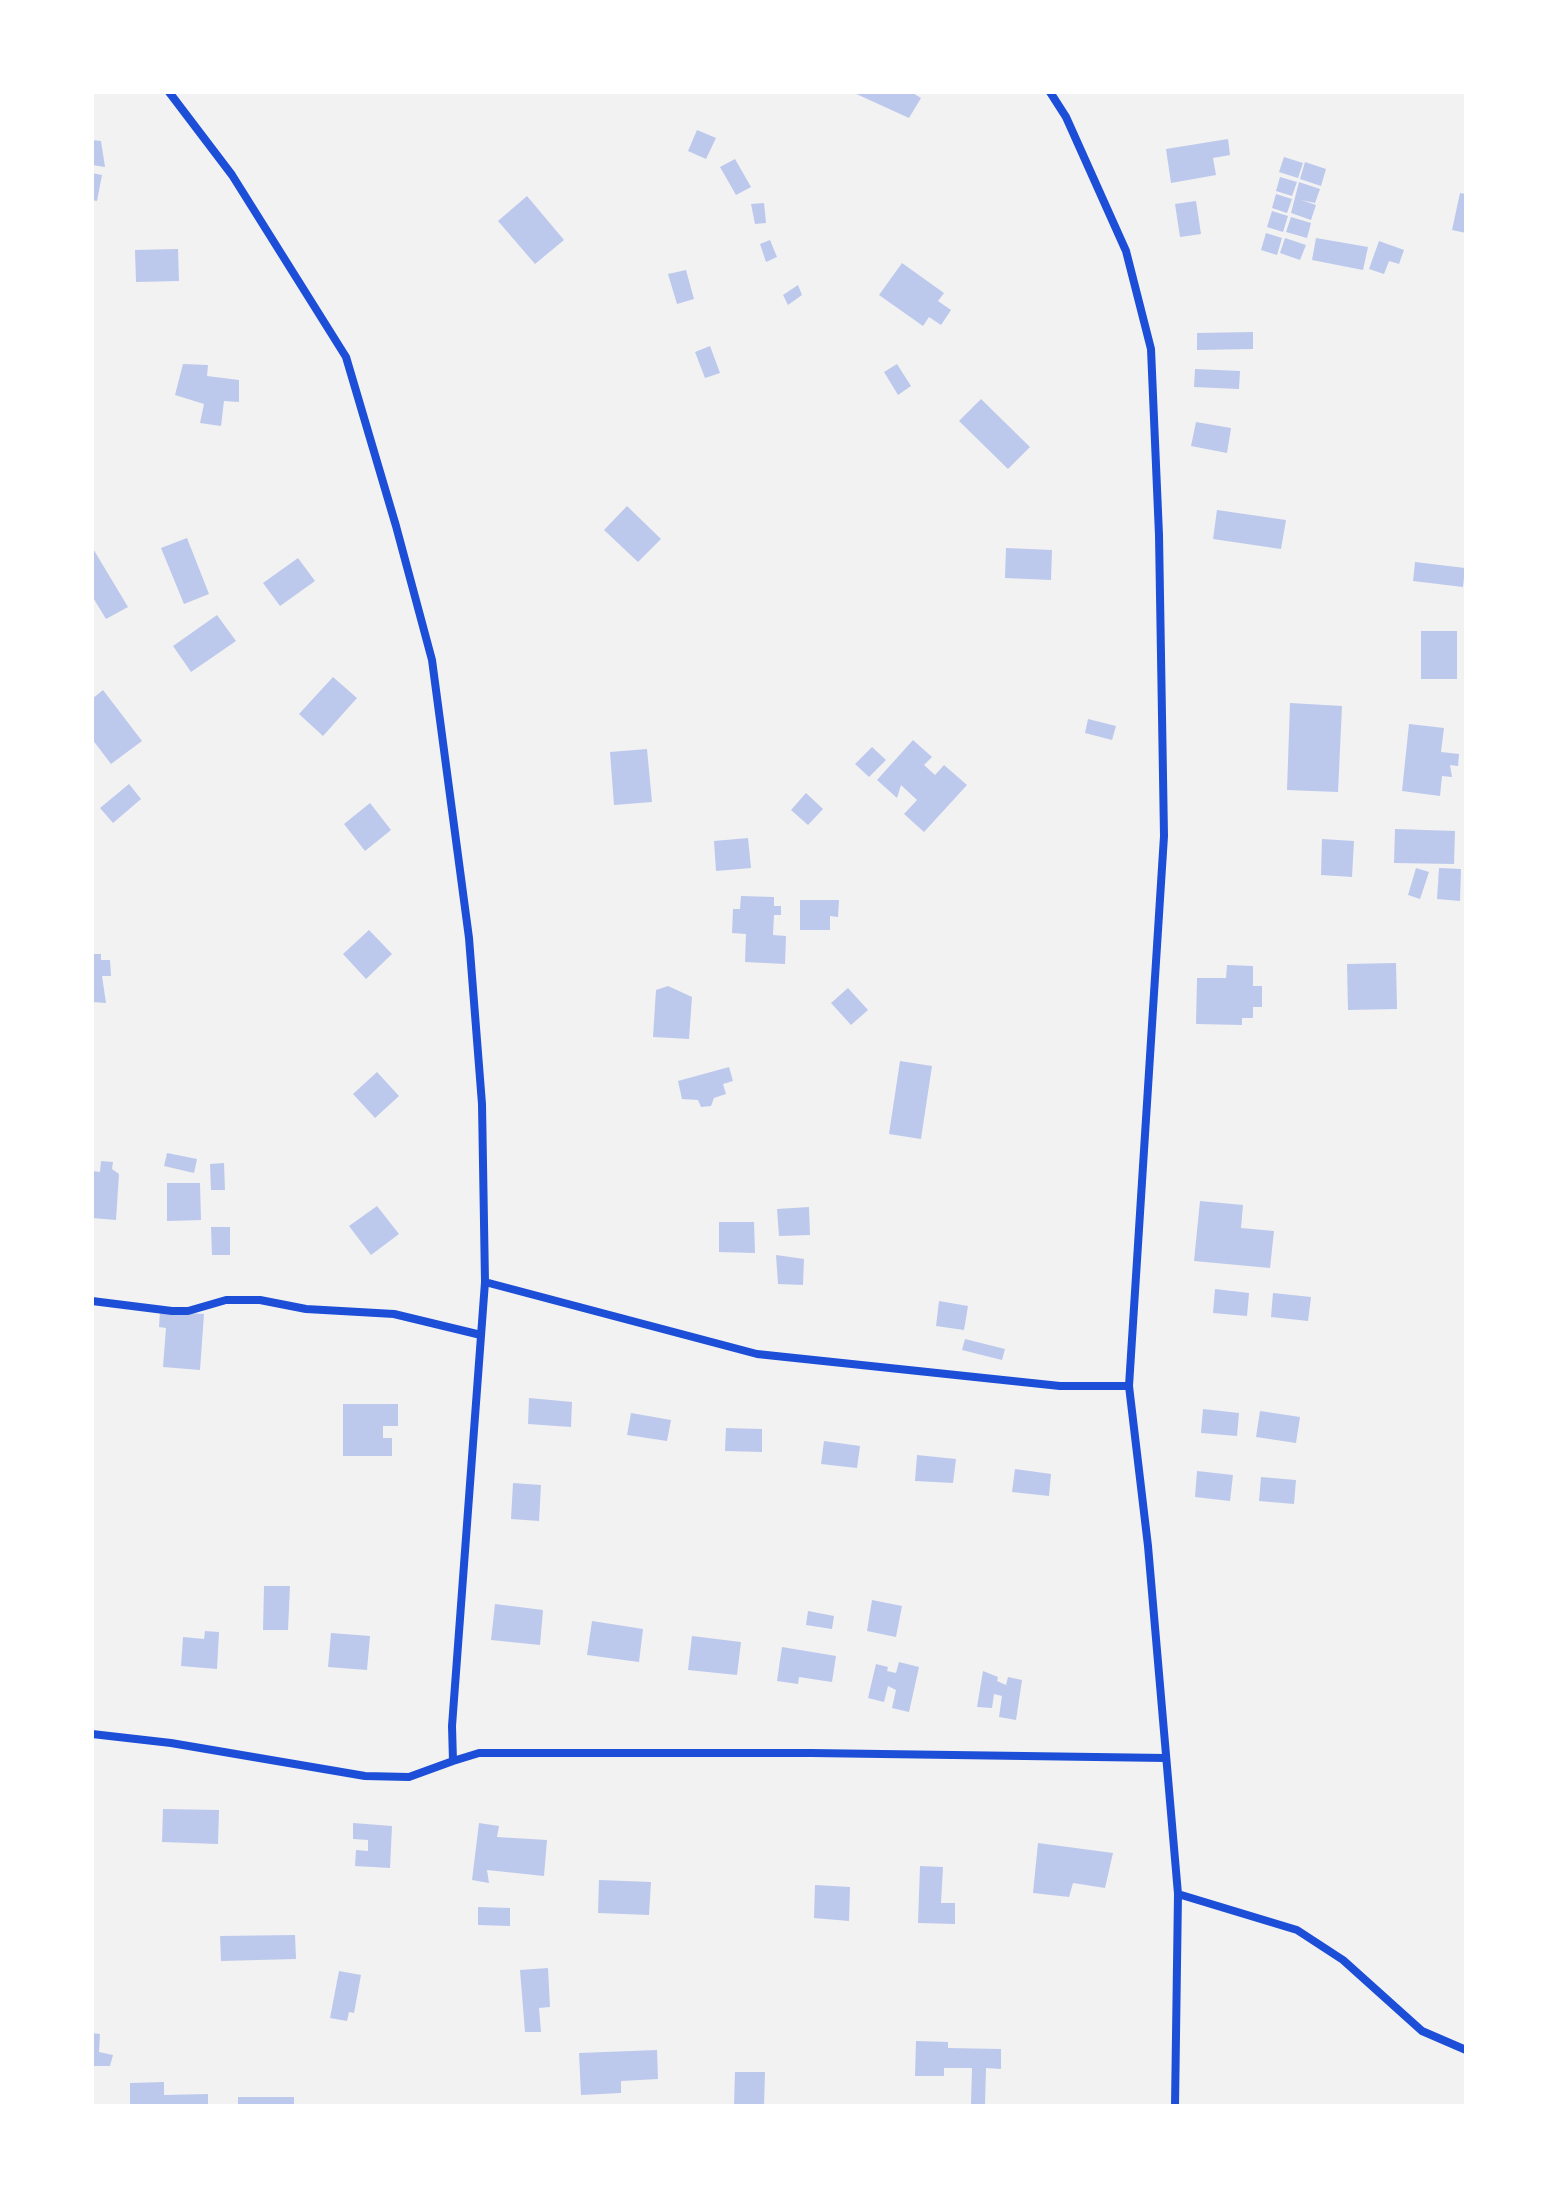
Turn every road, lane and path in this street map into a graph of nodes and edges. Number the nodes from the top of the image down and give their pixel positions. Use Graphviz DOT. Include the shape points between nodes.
graph roads {
  1 [pos="169,92"];
  2 [pos="1050,92"];
  3 [pos="485,1282"];
  4 [pos="92,1301"];
  5 [pos="481,1335"];
  6 [pos="1129,1386"];
  7 [pos="92,1734"];
  8 [pos="1166,1758"];
  9 [pos="453,1761"];
  10 [pos="1178,1894"];
  11 [pos="1466,2050"];
  12 [pos="1175,2106"];
  1 -- 3 [label="street" via="232,175 346,357 432,660 469,938 482,1104"];
  2 -- 6 [label="street" via="1126,251 1151,349 1164,836"];
  3 -- 5 [label="street"];
  3 -- 6 [label="street" via="757,1354 1060,1386"];
  4 -- 5 [label="street" via="188,1311 226,1300 260,1300 306,1309 394,1314"];
  5 -- 9 [label="street"];
  6 -- 8 [label="street"];
  7 -- 9 [label="street" via="365,1776 409,1777"];
  8 -- 9 [label="street" via="479,1753"];
  8 -- 10 [label="street"];
  10 -- 11 [label="street" via="1297,1930 1343,1960 1422,2031"];
  10 -- 12 [label="street"];
}
